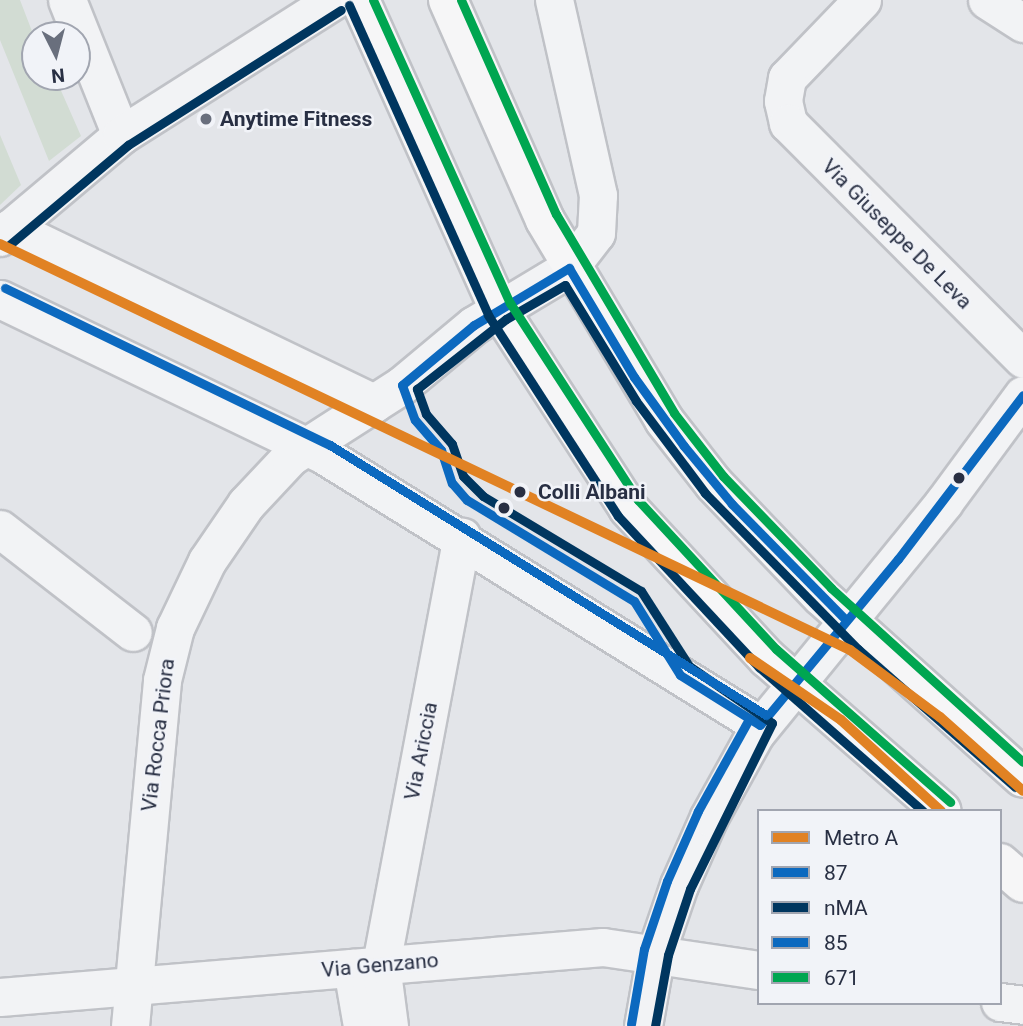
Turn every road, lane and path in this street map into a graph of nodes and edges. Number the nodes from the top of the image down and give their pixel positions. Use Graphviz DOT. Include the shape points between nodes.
graph roads {
  1 [pos="67,0"];
  2 [pos="334,0"];
  3 [pos="360,0"];
  4 [pos="448,0"];
  5 [pos="554,0"];
  6 [pos="862,0"];
  7 [pos="987,0"];
  8 [pos="1023,23"];
  9 [pos="121,135"];
  10 [pos="5,233"];
  11 [pos="569,268"];
  12 [pos="0,299"];
  13 [pos="499,309"];
  14 [pos="1023,359"];
  15 [pos="1023,395"];
  16 [pos="374,403"];
  17 [pos="306,445"];
  18 [pos="0,529"];
  19 [pos="461,537"];
  20 [pos="845,619"];
  21 [pos="133,632"];
  22 [pos="794,681"];
  23 [pos="760,725"];
  24 [pos="1023,778"];
  25 [pos="940,809"];
  26 [pos="1002,865"];
  27 [pos="1023,883"];
  28 [pos="656,952"];
  29 [pos="367,966"];
  30 [pos="757,970"];
  31 [pos="134,986"];
  32 [pos="0,998"];
  33 [pos="1002,1002"];
  34 [pos="1023,1005"];
  35 [pos="130,1026"];
  36 [pos="362,1026"];
  37 [pos="389,1026"];
  38 [pos="643,1026"];
  1 -- 9 [label="street"];
  2 -- 9 [label="street"];
  3 -- 13 [label="main road"];
  4 -- 11 [label="main road"];
  5 -- 11 [label="street" via="599,201 596,233"];
  6 -- 14 [label="street, Via Giuseppe De Leva" via="792,72 783,101 793,131"];
  7 -- 8 [label="street"];
  9 -- 10 [label="street"];
  10 -- 16 [label="street"];
  11 -- 13 [label="street, Via Rocca Priora"];
  11 -- 20 [label="main road" via="634,377 684,446 741,514"];
  12 -- 17 [label="street"];
  13 -- 16 [label="street, Via Rocca Priora"];
  13 -- 22 [label="main road" via="628,508 723,614"];
  15 -- 20 [label="street" via="906,550"];
  16 -- 17 [label="street, Via Rocca Priora"];
  17 -- 19 [label="street"];
  17 -- 31 [label="street, Via Rocca Priora" via="260,487 230,526 196,581 171,639 157,716"];
  18 -- 21 [label="street"];
  19 -- 23 [label="street"];
  19 -- 29 [label="street, Via Ariccia"];
  20 -- 22 [label="street"];
  20 -- 24 [label="main road"];
  22 -- 23 [label="street"];
  22 -- 25 [label="main road"];
  23 -- 28 [label="street" via="700,836"];
  26 -- 27 [label="main road"];
  28 -- 29 [label="street, Via Genzano" via="604,947"];
  28 -- 30 [label="street, Via Genzano"];
  28 -- 38 [label="street"];
  29 -- 31 [label="street, Via Genzano"];
  29 -- 36 [label="street"];
  29 -- 37 [label="street"];
  31 -- 32 [label="street, Via Genzano"];
  31 -- 35 [label="street, Via Rocca Priora"];
  33 -- 34 [label="street"];
}
